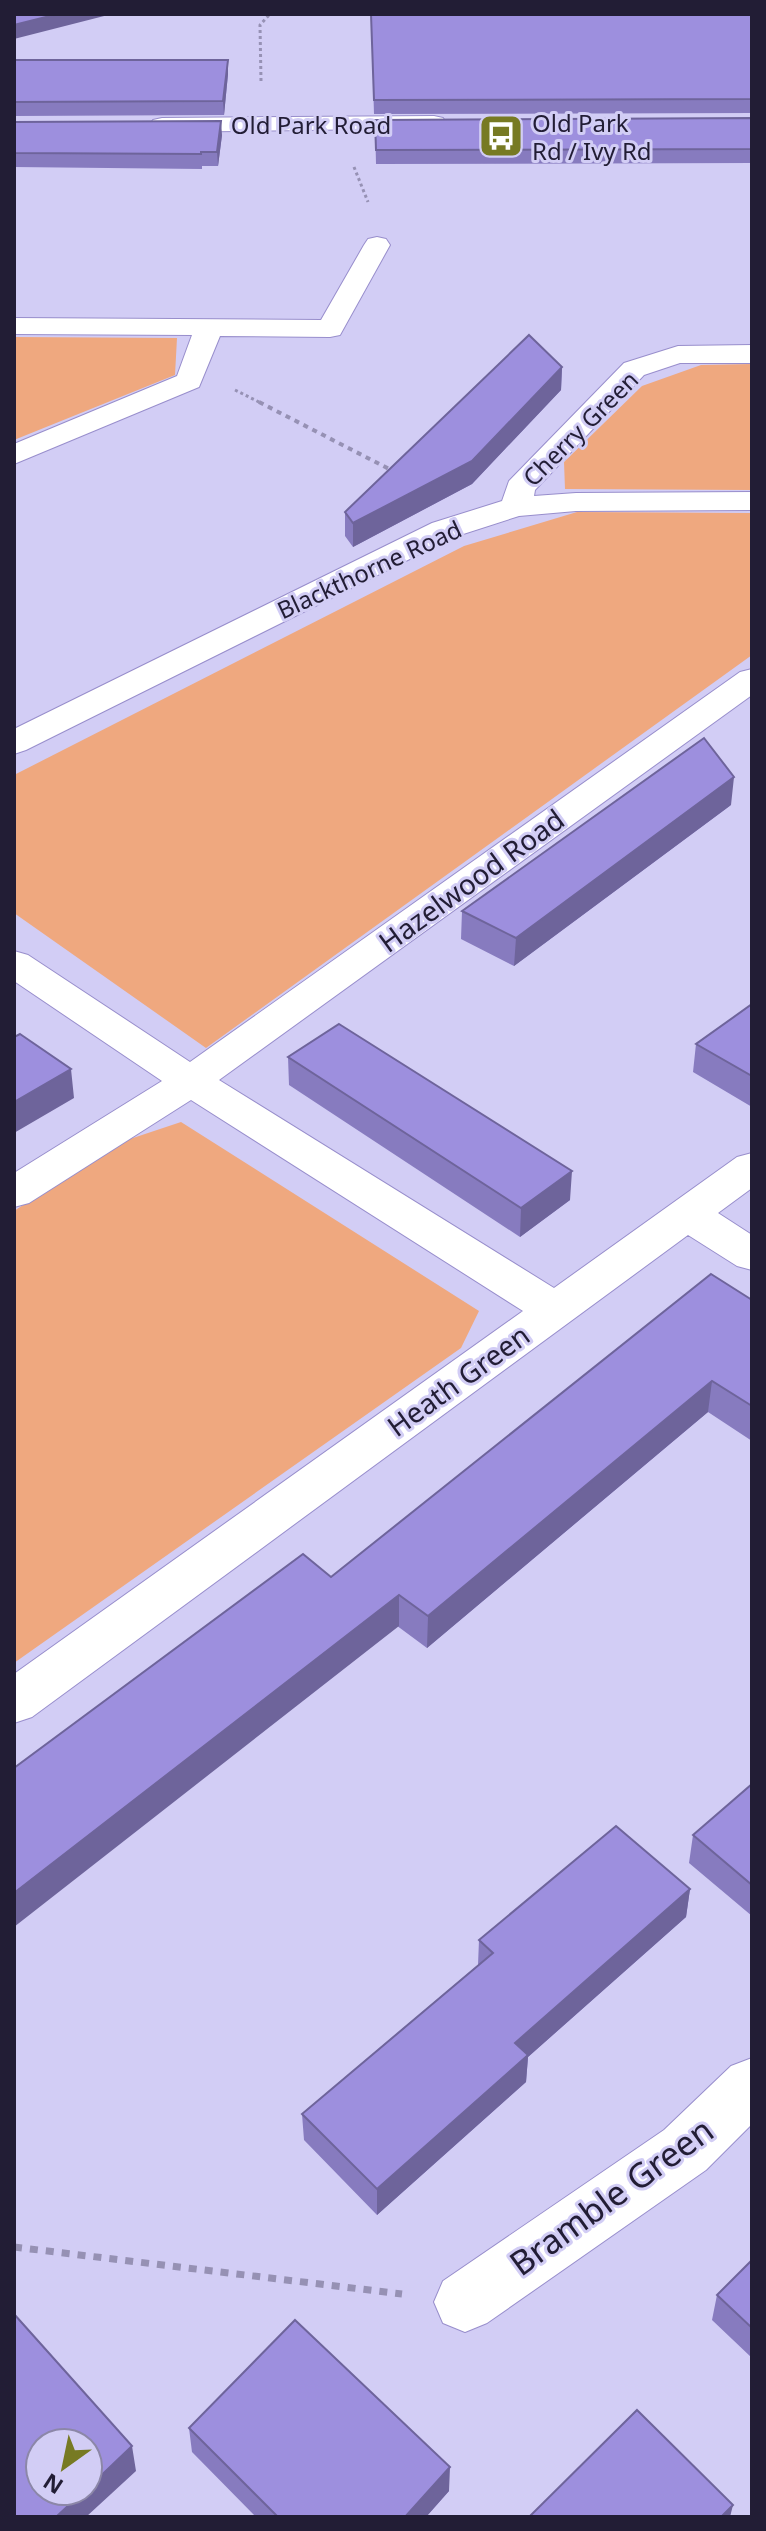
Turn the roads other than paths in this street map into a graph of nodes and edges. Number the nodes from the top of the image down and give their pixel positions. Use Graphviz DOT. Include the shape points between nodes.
graph roads {
  1 [pos="454,123"];
  2 [pos="143,126"];
  3 [pos="377,245"];
  4 [pos="14,326"];
  5 [pos="209,327"];
  6 [pos="752,354"];
  7 [pos="14,455"];
  8 [pos="752,501"];
  9 [pos="516,507"];
  10 [pos="752,679"];
  11 [pos="14,743"];
  12 [pos="14,963"];
  13 [pos="191,1081"];
  14 [pos="752,1167"];
  15 [pos="14,1193"];
  16 [pos="687,1214"];
  17 [pos="752,1255"];
  18 [pos="555,1310"];
  19 [pos="14,1702"];
  20 [pos="752,2085"];
  21 [pos="465,2302"];
  1 -- 2 [label="street, Old Park Road"];
  3 -- 5 [label="street" via="330,329"];
  4 -- 5 [label="street"];
  5 -- 7 [label="street" via="189,381"];
  6 -- 9 [label="street, Cherry Green" via="678,355 634,369 520,488"];
  8 -- 9 [label="street, Blackthorne Road"];
  9 -- 11 [label="street, Blackthorne Road" via="443,530"];
  10 -- 13 [label="street, Hazelwood Road"];
  12 -- 13 [label="street, Heath Green"];
  13 -- 15 [label="street"];
  13 -- 18 [label="street, Heath Green"];
  14 -- 16 [label="street"];
  16 -- 17 [label="street"];
  16 -- 18 [label="street"];
  18 -- 19 [label="street, Heath Green"];
  20 -- 21 [label="street, Bramble Green" via="685,2150"];
}
